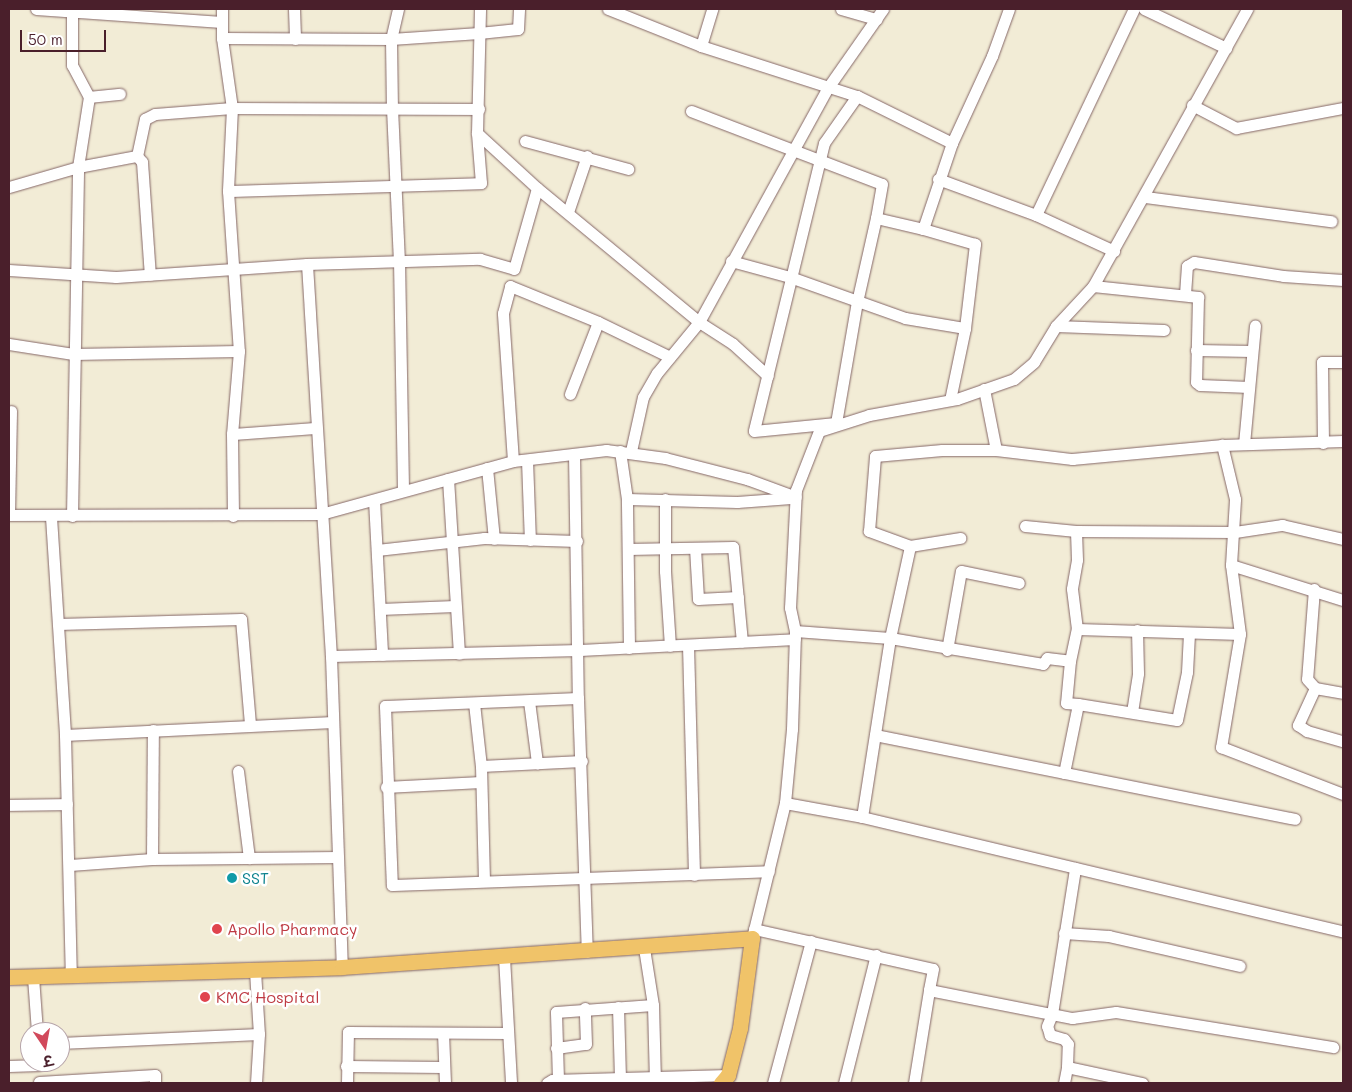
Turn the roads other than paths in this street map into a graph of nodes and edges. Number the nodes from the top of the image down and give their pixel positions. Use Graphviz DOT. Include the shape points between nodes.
graph roads {
  1 [pos="36,9"];
  2 [pos="222,9"];
  3 [pos="294,9"];
  4 [pos="398,9"];
  5 [pos="480,9"];
  6 [pos="519,9"];
  7 [pos="608,9"];
  8 [pos="712,9"];
  9 [pos="841,9"];
  10 [pos="884,9"];
  11 [pos="1009,9"];
  12 [pos="1134,9"];
  13 [pos="1147,9"];
  14 [pos="1247,9"];
  15 [pos="72,11"];
  16 [pos="112,11"];
  17 [pos="877,19"];
  18 [pos="222,22"];
  19 [pos="479,33"];
  20 [pos="222,38"];
  21 [pos="295,38"];
  22 [pos="391,39"];
  23 [pos="701,46"];
  24 [pos="1226,48"];
  25 [pos="829,86"];
  26 [pos="120,94"];
  27 [pos="857,96"];
  28 [pos="89,97"];
  29 [pos="1192,105"];
  30 [pos="232,108"];
  31 [pos="392,108"];
  32 [pos="1343,108"];
  33 [pos="479,109"];
  34 [pos="691,110"];
  35 [pos="477,133"];
  36 [pos="525,142"];
  37 [pos="952,143"];
  38 [pos="792,150"];
  39 [pos="136,156"];
  40 [pos="587,156"];
  41 [pos="821,161"];
  42 [pos="78,167"];
  43 [pos="628,169"];
  44 [pos="938,180"];
  45 [pos="395,185"];
  46 [pos="9,187"];
  47 [pos="536,188"];
  48 [pos="228,191"];
  49 [pos="1145,197"];
  50 [pos="568,212"];
  51 [pos="1036,215"];
  52 [pos="876,218"];
  53 [pos="1331,221"];
  54 [pos="923,229"];
  55 [pos="1114,251"];
  56 [pos="400,260"];
  57 [pos="731,261"];
  58 [pos="307,264"];
  59 [pos="9,270"];
  60 [pos="235,270"];
  61 [pos="77,274"];
  62 [pos="150,275"];
  63 [pos="790,278"];
  64 [pos="1343,280"];
  65 [pos="1093,286"];
  66 [pos="1185,294"];
  67 [pos="857,302"];
  68 [pos="598,322"];
  69 [pos="699,322"];
  70 [pos="1056,326"];
  71 [pos="1255,326"];
  72 [pos="964,328"];
  73 [pos="1164,330"];
  74 [pos="9,344"];
  75 [pos="1196,350"];
  76 [pos="238,351"];
  77 [pos="1252,351"];
  78 [pos="73,354"];
  79 [pos="670,357"];
  80 [pos="1343,362"];
  81 [pos="768,376"];
  82 [pos="1249,388"];
  83 [pos="984,389"];
  84 [pos="570,394"];
  85 [pos="950,400"];
  86 [pos="11,411"];
  87 [pos="836,423"];
  88 [pos="316,428"];
  89 [pos="232,434"];
  90 [pos="1343,441"];
  91 [pos="1323,443"];
  92 [pos="1244,444"];
  93 [pos="1222,445"];
  94 [pos="996,450"];
  95 [pos="625,451"];
  96 [pos="574,454"];
  97 [pos="527,460"];
  98 [pos="514,461"];
  99 [pos="487,468"];
  100 [pos="448,478"];
  101 [pos="403,490"];
  102 [pos="796,497"];
  103 [pos="627,498"];
  104 [pos="665,499"];
  105 [pos="374,500"];
  106 [pos="321,514"];
  107 [pos="9,515"];
  108 [pos="72,516"];
  109 [pos="233,516"];
  110 [pos="51,517"];
  111 [pos="1025,526"];
  112 [pos="1076,531"];
  113 [pos="1234,532"];
  114 [pos="960,538"];
  115 [pos="494,539"];
  116 [pos="1343,539"];
  117 [pos="530,540"];
  118 [pos="453,541"];
  119 [pos="577,541"];
  120 [pos="910,546"];
  121 [pos="665,548"];
  122 [pos="695,548"];
  123 [pos="628,549"];
  124 [pos="377,550"];
  125 [pos="1231,565"];
  126 [pos="1018,583"];
  127 [pos="1314,589"];
  128 [pos="738,597"];
  129 [pos="1343,600"];
  130 [pos="455,606"];
  131 [pos="380,609"];
  132 [pos="58,624"];
  133 [pos="1077,629"];
  134 [pos="1137,630"];
  135 [pos="1189,634"];
  136 [pos="1240,634"];
  137 [pos="795,635"];
  138 [pos="890,638"];
  139 [pos="742,642"];
  140 [pos="688,645"];
  141 [pos="670,646"];
  142 [pos="629,648"];
  143 [pos="580,650"];
  144 [pos="946,650"];
  145 [pos="459,654"];
  146 [pos="382,655"];
  147 [pos="331,656"];
  148 [pos="1070,661"];
  149 [pos="1315,688"];
  150 [pos="1343,693"];
  151 [pos="578,698"];
  152 [pos="529,701"];
  153 [pos="474,703"];
  154 [pos="1078,704"];
  155 [pos="1132,712"];
  156 [pos="334,722"];
  157 [pos="250,725"];
  158 [pos="153,730"];
  159 [pos="65,735"];
  160 [pos="875,735"];
  161 [pos="1343,740"];
  162 [pos="582,761"];
  163 [pos="537,763"];
  164 [pos="481,766"];
  165 [pos="238,771"];
  166 [pos="1064,773"];
  167 [pos="480,782"];
  168 [pos="386,787"];
  169 [pos="1343,794"];
  170 [pos="785,803"];
  171 [pos="67,804"];
  172 [pos="9,805"];
  173 [pos="862,817"];
  174 [pos="1295,819"];
  175 [pos="338,857"];
  176 [pos="249,858"];
  177 [pos="152,859"];
  178 [pos="70,865"];
  179 [pos="1075,868"];
  180 [pos="769,871"];
  181 [pos="694,875"];
  182 [pos="586,879"];
  183 [pos="484,881"];
  184 [pos="1343,932"];
  185 [pos="753,933"];
  186 [pos="1064,933"];
  187 [pos="811,941"];
  188 [pos="644,948"];
  189 [pos="588,952"];
  190 [pos="876,955"];
  191 [pos="504,957"];
  192 [pos="1240,966"];
  193 [pos="342,967"];
  194 [pos="255,971"];
  195 [pos="71,974"];
  196 [pos="33,977"];
  197 [pos="9,978"];
  198 [pos="929,990"];
  199 [pos="653,1005"];
  200 [pos="618,1007"];
  201 [pos="585,1008"];
  202 [pos="1052,1014"];
  203 [pos="36,1022"];
  204 [pos="443,1033"];
  205 [pos="508,1033"];
  206 [pos="259,1034"];
  207 [pos="70,1043"];
  208 [pos="1333,1047"];
  209 [pos="556,1048"];
  210 [pos="346,1066"];
  211 [pos="443,1067"];
  212 [pos="1067,1067"];
  213 [pos="620,1078"];
  214 [pos="725,1079"];
  215 [pos="655,1080"];
  216 [pos="552,1082"];
  217 [pos="1131,1082"];
  218 [pos="39,1083"];
  219 [pos="155,1083"];
  220 [pos="256,1083"];
  221 [pos="347,1083"];
  222 [pos="445,1083"];
  223 [pos="511,1083"];
  224 [pos="773,1083"];
  225 [pos="844,1083"];
  226 [pos="914,1083"];
  227 [pos="1064,1083"];
  1 -- 15 [label="street"];
  2 -- 18 [label="street"];
  3 -- 21 [label="street"];
  4 -- 22 [label="street"];
  5 -- 19 [label="street"];
  6 -- 19 [label="street" via="518,29"];
  7 -- 23 [label="street"];
  8 -- 23 [label="street"];
  9 -- 17 [label="street"];
  10 -- 17 [label="street"];
  11 -- 37 [label="street" via="992,56"];
  12 -- 51 [label="street"];
  13 -- 24 [label="street"];
  14 -- 24 [label="street"];
  15 -- 16 [label="street"];
  15 -- 28 [label="street" via="72,65"];
  16 -- 18 [label="street"];
  17 -- 25 [label="street"];
  18 -- 20 [label="street"];
  19 -- 22 [label="street"];
  19 -- 33 [label="street"];
  20 -- 21 [label="street"];
  20 -- 30 [label="street"];
  21 -- 22 [label="street"];
  22 -- 31 [label="street"];
  23 -- 25 [label="street"];
  24 -- 29 [label="street"];
  25 -- 27 [label="street"];
  25 -- 38 [label="street"];
  26 -- 28 [label="street"];
  27 -- 37 [label="street"];
  27 -- 41 [label="street" via="824,143"];
  28 -- 42 [label="street"];
  29 -- 32 [label="street" via="1236,128"];
  29 -- 49 [label="street"];
  30 -- 31 [label="street"];
  30 -- 39 [label="street" via="155,114 145,119"];
  30 -- 48 [label="street"];
  31 -- 33 [label="street"];
  31 -- 45 [label="street"];
  33 -- 35 [label="street"];
  34 -- 38 [label="street"];
  35 -- 45 [label="street" via="481,183"];
  35 -- 47 [label="street"];
  36 -- 40 [label="street"];
  37 -- 44 [label="street"];
  38 -- 41 [label="street"];
  38 -- 57 [label="street"];
  39 -- 42 [label="street"];
  39 -- 62 [label="street" via="142,162"];
  40 -- 43 [label="street"];
  40 -- 50 [label="street"];
  41 -- 52 [label="street" via="882,184"];
  41 -- 63 [label="street"];
  42 -- 46 [label="street"];
  42 -- 61 [label="street"];
  44 -- 51 [label="street"];
  44 -- 54 [label="street"];
  45 -- 48 [label="street"];
  45 -- 56 [label="street"];
  47 -- 50 [label="street"];
  47 -- 56 [label="street" via="514,269 480,259"];
  48 -- 60 [label="street"];
  49 -- 53 [label="street"];
  49 -- 55 [label="street"];
  50 -- 69 [label="street"];
  51 -- 55 [label="street"];
  52 -- 54 [label="street"];
  52 -- 67 [label="street"];
  54 -- 72 [label="street" via="975,244"];
  55 -- 65 [label="street"];
  56 -- 58 [label="street"];
  56 -- 101 [label="street"];
  57 -- 63 [label="street"];
  57 -- 69 [label="street"];
  58 -- 60 [label="street"];
  58 -- 88 [label="street"];
  59 -- 61 [label="street"];
  60 -- 62 [label="street"];
  60 -- 76 [label="street"];
  61 -- 62 [label="street"];
  61 -- 78 [label="street"];
  63 -- 67 [label="street"];
  63 -- 81 [label="street"];
  64 -- 66 [label="street" via="1283,276 1194,262 1188,266"];
  65 -- 66 [label="street"];
  65 -- 70 [label="street"];
  66 -- 75 [label="street" via="1198,297"];
  67 -- 72 [label="street" via="905,318"];
  67 -- 87 [label="street"];
  68 -- 79 [label="street"];
  68 -- 84 [label="street"];
  68 -- 98 [label="street" via="510,286 503,313"];
  69 -- 79 [label="street"];
  69 -- 81 [label="street" via="733,344"];
  70 -- 73 [label="street"];
  70 -- 83 [label="street" via="1034,362 1014,379"];
  71 -- 77 [label="street"];
  72 -- 85 [label="street"];
  74 -- 78 [label="street"];
  75 -- 77 [label="street"];
  75 -- 82 [label="street" via="1196,382 1200,386"];
  76 -- 78 [label="street"];
  76 -- 89 [label="street"];
  77 -- 82 [label="street"];
  78 -- 108 [label="street" via="75,445"];
  79 -- 95 [label="street" via="643,397"];
  80 -- 91 [label="street" via="1322,362"];
  81 -- 87 [label="street" via="754,431"];
  82 -- 92 [label="street"];
  83 -- 85 [label="street"];
  83 -- 94 [label="street"];
  85 -- 87 [label="street"];
  86 -- 107 [label="street"];
  87 -- 102 [label="street" via="819,431"];
  88 -- 89 [label="street"];
  88 -- 106 [label="street"];
  89 -- 109 [label="street"];
  90 -- 91 [label="street"];
  91 -- 92 [label="street"];
  92 -- 93 [label="street"];
  93 -- 94 [label="street" via="1072,459"];
  93 -- 113 [label="street" via="1235,499"];
  94 -- 120 [label="street" via="942,450 875,456 869,531"];
  95 -- 96 [label="street"];
  95 -- 102 [label="street" via="747,479"];
  95 -- 103 [label="street"];
  96 -- 97 [label="street"];
  96 -- 119 [label="street"];
  97 -- 98 [label="street"];
  97 -- 117 [label="street"];
  98 -- 99 [label="street"];
  99 -- 100 [label="street"];
  99 -- 115 [label="street"];
  100 -- 101 [label="street"];
  100 -- 118 [label="street"];
  101 -- 105 [label="street"];
  102 -- 104 [label="street" via="737,502"];
  102 -- 137 [label="street" via="790,608"];
  103 -- 104 [label="street"];
  103 -- 123 [label="street"];
  104 -- 121 [label="street"];
  105 -- 106 [label="street"];
  105 -- 124 [label="street"];
  106 -- 109 [label="street"];
  106 -- 147 [label="street"];
  107 -- 110 [label="street"];
  108 -- 109 [label="street"];
  108 -- 110 [label="street"];
  110 -- 132 [label="street"];
  111 -- 112 [label="street"];
  112 -- 113 [label="street"];
  112 -- 133 [label="street" via="1077,560 1072,589"];
  113 -- 116 [label="street" via="1282,525"];
  113 -- 125 [label="street"];
  114 -- 120 [label="street"];
  115 -- 117 [label="street"];
  115 -- 118 [label="street"];
  117 -- 119 [label="street"];
  118 -- 124 [label="street"];
  118 -- 130 [label="street"];
  119 -- 143 [label="street"];
  120 -- 138 [label="street"];
  121 -- 122 [label="street"];
  121 -- 123 [label="street"];
  121 -- 141 [label="street"];
  122 -- 128 [label="street" via="734,547"];
  122 -- 128 [label="street" via="698,599"];
  123 -- 142 [label="street"];
  124 -- 131 [label="street"];
  125 -- 127 [label="street"];
  125 -- 136 [label="street"];
  126 -- 144 [label="street" via="961,571"];
  127 -- 129 [label="street"];
  127 -- 149 [label="street" via="1307,679"];
  128 -- 139 [label="street"];
  130 -- 131 [label="street"];
  130 -- 145 [label="street"];
  131 -- 146 [label="street"];
  132 -- 157 [label="street" via="241,619"];
  132 -- 159 [label="street"];
  133 -- 134 [label="street"];
  133 -- 148 [label="street"];
  134 -- 135 [label="street"];
  134 -- 155 [label="street" via="1138,673"];
  135 -- 136 [label="street"];
  135 -- 155 [label="street" via="1187,672 1177,720"];
  136 -- 169 [label="street" via="1221,747"];
  137 -- 138 [label="street"];
  137 -- 139 [label="street"];
  137 -- 170 [label="street" via="792,728"];
  138 -- 144 [label="street"];
  138 -- 160 [label="street"];
  139 -- 140 [label="street"];
  140 -- 141 [label="street"];
  140 -- 181 [label="street"];
  141 -- 142 [label="street"];
  142 -- 143 [label="street"];
  143 -- 145 [label="street"];
  143 -- 151 [label="street"];
  144 -- 148 [label="street" via="1043,664 1047,658"];
  145 -- 146 [label="street"];
  146 -- 147 [label="street"];
  147 -- 156 [label="street"];
  148 -- 154 [label="street" via="1066,703"];
  149 -- 150 [label="street"];
  149 -- 161 [label="street" via="1298,725 1307,731"];
  151 -- 152 [label="street"];
  151 -- 162 [label="street"];
  152 -- 153 [label="street"];
  152 -- 163 [label="street"];
  153 -- 164 [label="street"];
  153 -- 168 [label="street" via="385,706"];
  154 -- 155 [label="street"];
  154 -- 166 [label="street"];
  156 -- 157 [label="street"];
  156 -- 175 [label="street"];
  157 -- 158 [label="street"];
  158 -- 159 [label="street"];
  158 -- 177 [label="street"];
  159 -- 171 [label="street"];
  160 -- 166 [label="street"];
  160 -- 173 [label="street"];
  162 -- 163 [label="street"];
  162 -- 182 [label="street"];
  163 -- 164 [label="street"];
  164 -- 167 [label="street"];
  165 -- 176 [label="street"];
  166 -- 174 [label="street"];
  167 -- 168 [label="street"];
  167 -- 183 [label="street"];
  168 -- 183 [label="street" via="392,885"];
  170 -- 173 [label="street"];
  170 -- 180 [label="street"];
  171 -- 172 [label="street"];
  171 -- 178 [label="street"];
  173 -- 179 [label="street"];
  175 -- 176 [label="street"];
  175 -- 193 [label="street"];
  176 -- 177 [label="street"];
  177 -- 178 [label="street"];
  178 -- 195 [label="street"];
  179 -- 184 [label="street"];
  179 -- 186 [label="street"];
  180 -- 181 [label="street"];
  180 -- 185 [label="street"];
  181 -- 182 [label="street"];
  182 -- 183 [label="street"];
  182 -- 189 [label="street"];
  185 -- 187 [label="street"];
  185 -- 188 [label="main road"];
  185 -- 214 [label="main road" via="740,1028"];
  186 -- 192 [label="street" via="1109,936"];
  186 -- 202 [label="street"];
  187 -- 190 [label="street"];
  187 -- 224 [label="street"];
  188 -- 189 [label="main road"];
  188 -- 199 [label="street"];
  189 -- 191 [label="main road"];
  190 -- 198 [label="street" via="933,969"];
  190 -- 225 [label="street"];
  191 -- 193 [label="main road"];
  191 -- 205 [label="street"];
  193 -- 194 [label="main road"];
  194 -- 195 [label="main road"];
  194 -- 206 [label="street"];
  195 -- 196 [label="main road"];
  196 -- 197 [label="main road"];
  196 -- 203 [label="street"];
  198 -- 202 [label="street"];
  198 -- 226 [label="street"];
  199 -- 200 [label="street"];
  199 -- 215 [label="street"];
  200 -- 201 [label="street"];
  200 -- 213 [label="street"];
  201 -- 209 [label="street" via="556,1012"];
  201 -- 209 [label="street" via="586,1044"];
  202 -- 208 [label="street" via="1072,1018 1116,1012"];
  202 -- 212 [label="street" via="1047,1026 1050,1035 1064,1039 1068,1044"];
  204 -- 205 [label="street"];
  204 -- 210 [label="street" via="348,1032"];
  204 -- 211 [label="street"];
  205 -- 223 [label="street"];
  206 -- 207 [label="street"];
  206 -- 220 [label="street"];
  209 -- 216 [label="street"];
  210 -- 211 [label="street"];
  210 -- 221 [label="street"];
  211 -- 222 [label="street"];
  212 -- 217 [label="street"];
  212 -- 227 [label="street"];
  213 -- 215 [label="street"];
  213 -- 216 [label="street"];
  214 -- 215 [label="street"];
  218 -- 219 [label="street" via="154,1075"];
}
